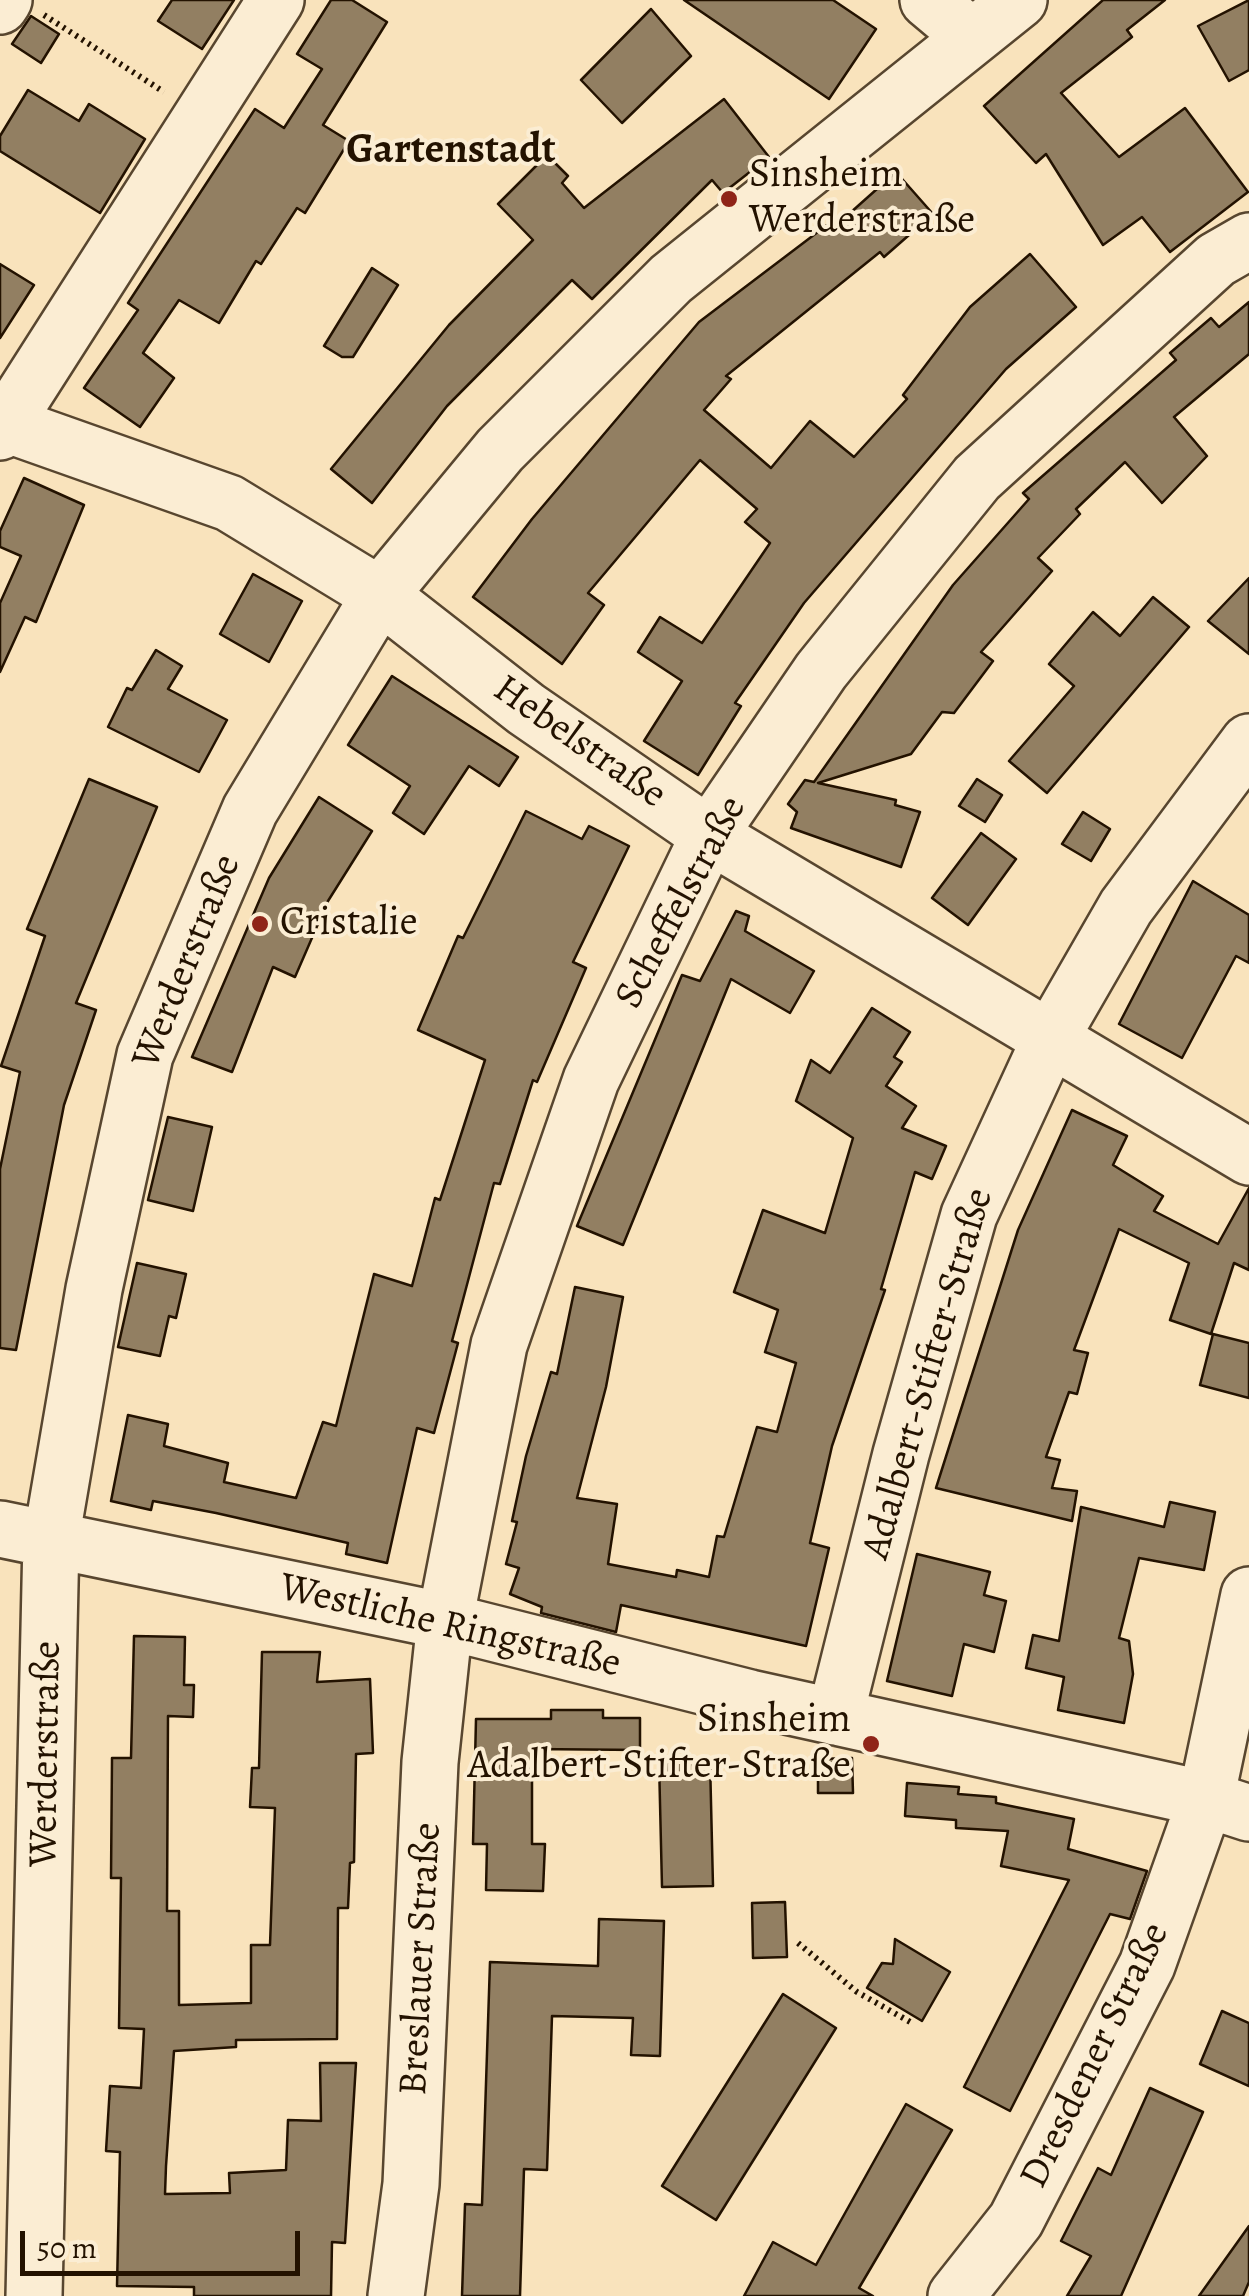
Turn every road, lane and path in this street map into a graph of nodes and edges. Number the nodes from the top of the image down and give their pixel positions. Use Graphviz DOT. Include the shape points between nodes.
graph roads {
  1 [pos="276,0"];
  2 [pos="928,0"];
  3 [pos="1019,0"];
  4 [pos="13,6"];
  5 [pos="972,37"];
  6 [pos="203,117"];
  7 [pos="1249,241"];
  8 [pos="1,426"];
  9 [pos="380,595"];
  10 [pos="1249,742"];
  11 [pos="710,835"];
  12 [pos="1050,1038"];
  13 [pos="1249,1157"];
  14 [pos="26,1534"];
  15 [pos="1249,1595"];
  16 [pos="445,1622"];
  17 [pos="835,1717"];
  18 [pos="1228,1806"];
  19 [pos="798,1943"];
  20 [pos="912,2023"];
  21 [pos="23,2275"];
  22 [pos="396,2296"];
  23 [pos="956,2296"];
  1 -- 6 [label="street"];
  2 -- 5 [label="street"];
  3 -- 5 [label="street, Werderstraße"];
  4 -- 6 [label="path"];
  5 -- 9 [label="street, Werderstraße" via="671,279 500,450"];
  6 -- 8 [label="street"];
  7 -- 11 [label="street, Scheffelstraße" via="1216,260 977,478 822,671"];
  8 -- 9 [label="street, Hebelstraße" via="229,503"];
  9 -- 11 [label="street, Hebelstraße" via="526,709"];
  9 -- 14 [label="street, Werderstraße" via="250,810 144,1055 94,1289"];
  10 -- 12 [label="street, Adalbert-Stifter-Straße" via="1126,907"];
  11 -- 12 [label="street, Hebelstraße"];
  11 -- 16 [label="street, Scheffelstraße" via="591,1080 498,1345"];
  12 -- 13 [label="street, Hebelstraße"];
  12 -- 17 [label="street, Adalbert-Stifter-Straße" via="969,1215"];
  14 -- 16 [label="street, Westliche Ringstraße"];
  14 -- 21 [label="street, Werderstraße"];
  15 -- 18 [label="street, Dresdener Straße"];
  16 -- 17 [label="street, Westliche Ringstraße"];
  16 -- 22 [label="street, Breslauer Straße" via="430,1762 411,2184"];
  17 -- 18 [label="street, Westliche Ringstraße"];
  18 -- 23 [label="street, Dresdener Straße" via="1016,2220"];
  19 -- 20 [label="path" via="857,1992"];
}
